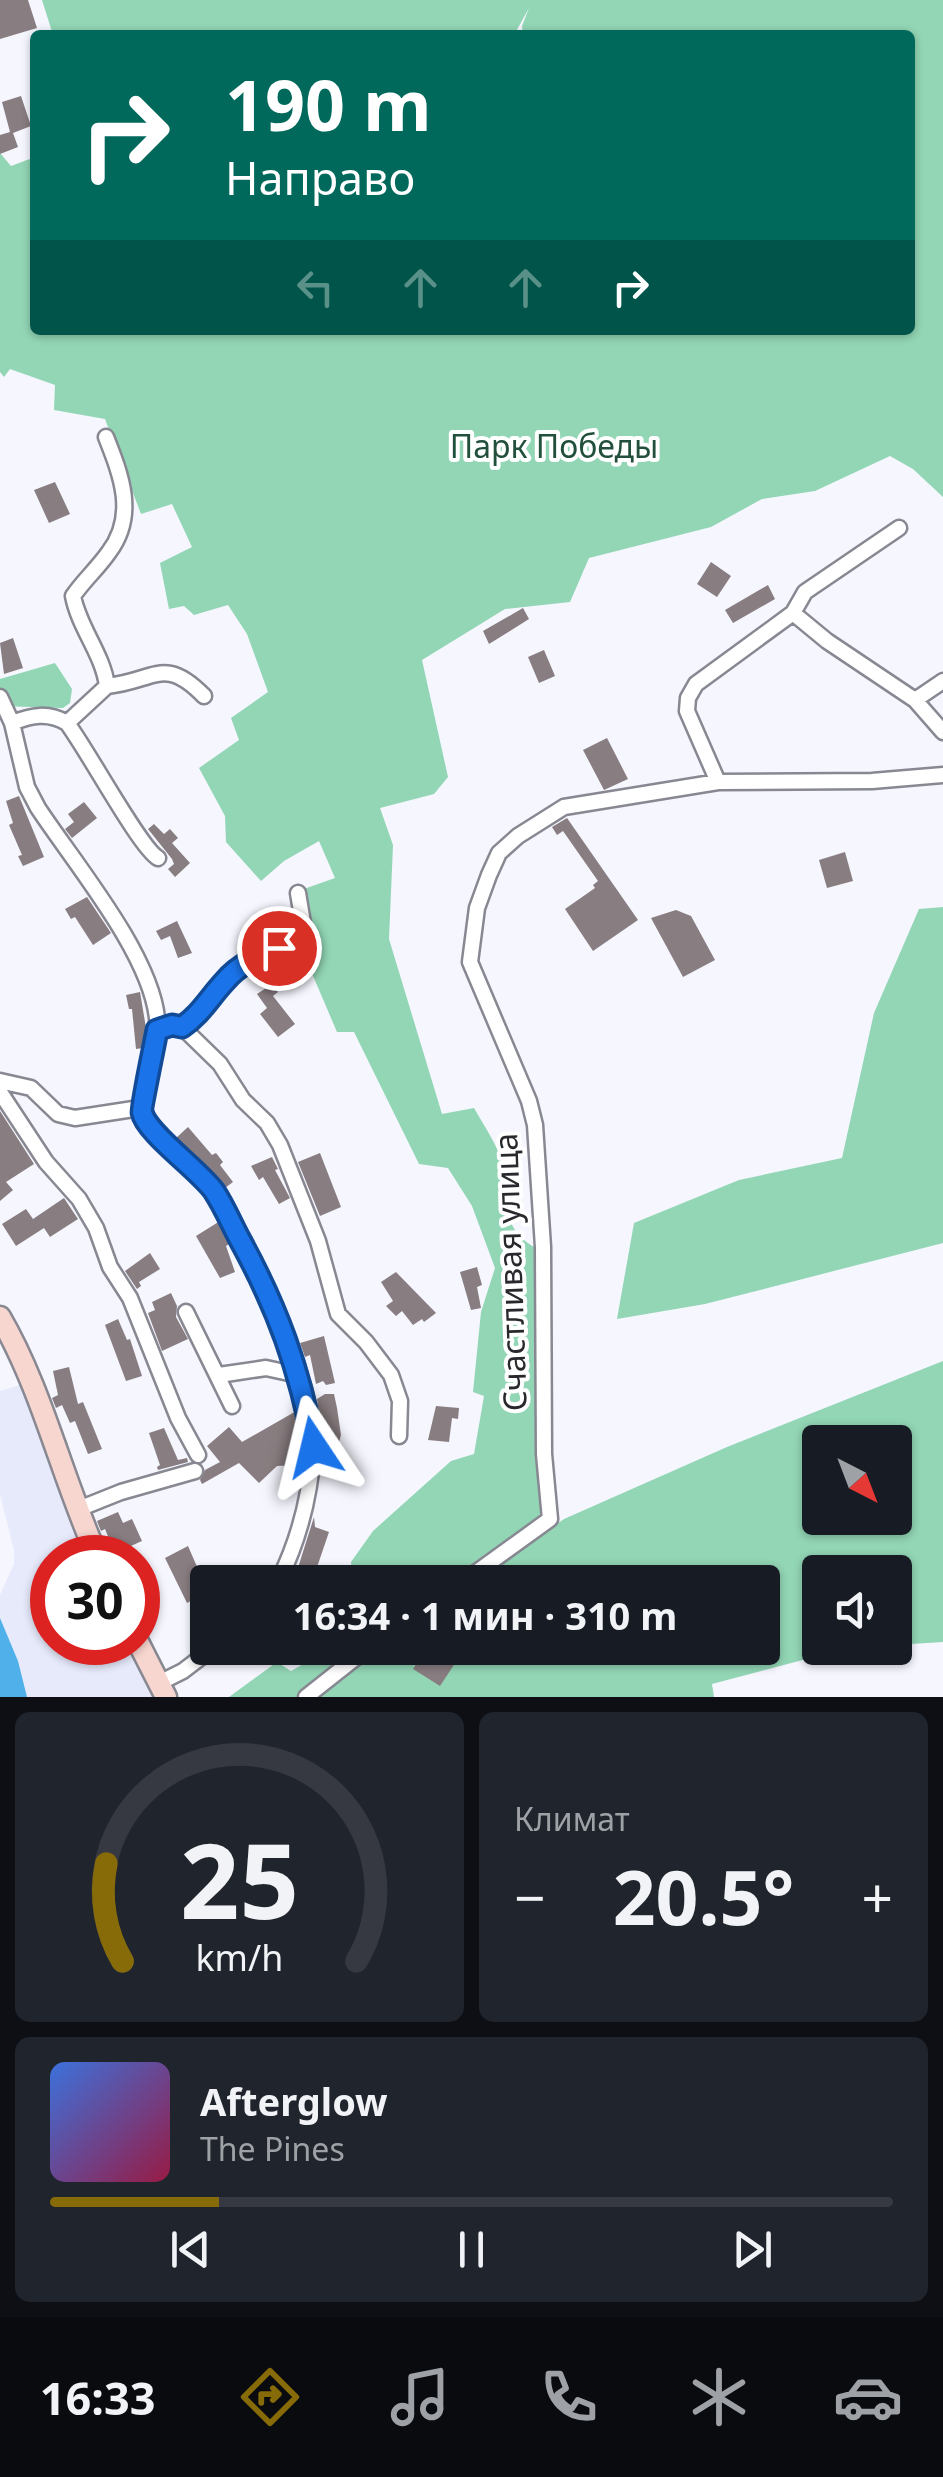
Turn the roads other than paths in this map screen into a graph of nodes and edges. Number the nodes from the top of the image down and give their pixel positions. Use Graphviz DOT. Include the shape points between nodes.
graph roads {
  1 [pos="106,437"];
  2 [pos="899,528"];
  3 [pos="793,612"];
  4 [pos="943,681"];
  5 [pos="107,686"];
  6 [pos="204,696"];
  7 [pos="0,697"];
  8 [pos="915,700"];
  9 [pos="68,723"];
  10 [pos="12,724"];
  11 [pos="943,732"];
  12 [pos="943,775"];
  13 [pos="718,782"];
  14 [pos="158,858"];
  15 [pos="298,893"];
  16 [pos="182,1027"];
  17 [pos="157,1030"];
  18 [pos="0,1080"];
  19 [pos="0,1092"];
  20 [pos="140,1108"];
  21 [pos="186,1312"];
  22 [pos="0,1317"];
  23 [pos="219,1375"];
  24 [pos="298,1376"];
  25 [pos="232,1406"];
  26 [pos="399,1436"];
  27 [pos="198,1455"];
  28 [pos="195,1471"];
  29 [pos="76,1510"];
  30 [pos="87,1535"];
  31 [pos="284,1565"];
  32 [pos="486,1565"];
  33 [pos="150,1665"];
  34 [pos="191,1665"];
  35 [pos="346,1665"];
  36 [pos="162,1690"];
  37 [pos="306,1697"];
  1 -- 5 [label="street" via="126,504 112,549 73,596"];
  2 -- 3 [label="street" via="805,592"];
  3 -- 8 [label="street"];
  3 -- 13 [label="street" via="696,684 688,698 687,711"];
  4 -- 8 [label="street"];
  5 -- 6 [label="street" via="172,672"];
  5 -- 9 [label="street"];
  7 -- 10 [label="street"];
  8 -- 11 [label="street"];
  9 -- 10 [label="street" via="31,716"];
  9 -- 14 [label="street"];
  10 -- 17 [label="street" via="38,808 150,981"];
  12 -- 13 [label="street, Счастливая улица"];
  13 -- 32 [label="street, Счастливая улица" via="564,807 499,853 477,908 470,962 535,1125 551,1504 550,1520"];
  15 -- 16 [label="street" via="305,936 240,966"];
  16 -- 17 [label="street"];
  16 -- 26 [label="street" via="220,1064 280,1145 338,1314 392,1376 400,1401"];
  17 -- 20 [label="street"];
  18 -- 20 [label="street" via="30,1088 58,1114 75,1118"];
  19 -- 27 [label="street" via="46,1162 80,1198"];
  20 -- 24 [label="street" via="146,1124 214,1191 263,1282"];
  21 -- 23 [label="street"];
  22 -- 29 [label="street"];
  23 -- 24 [label="street" via="266,1368"];
  23 -- 25 [label="street"];
  24 -- 31 [label="street" via="314,1447 306,1507"];
  28 -- 29 [label="street"];
  29 -- 30 [label="street"];
  33 -- 36 [label="street"];
  34 -- 36 [label="street"];
  35 -- 37 [label="street"];
}
